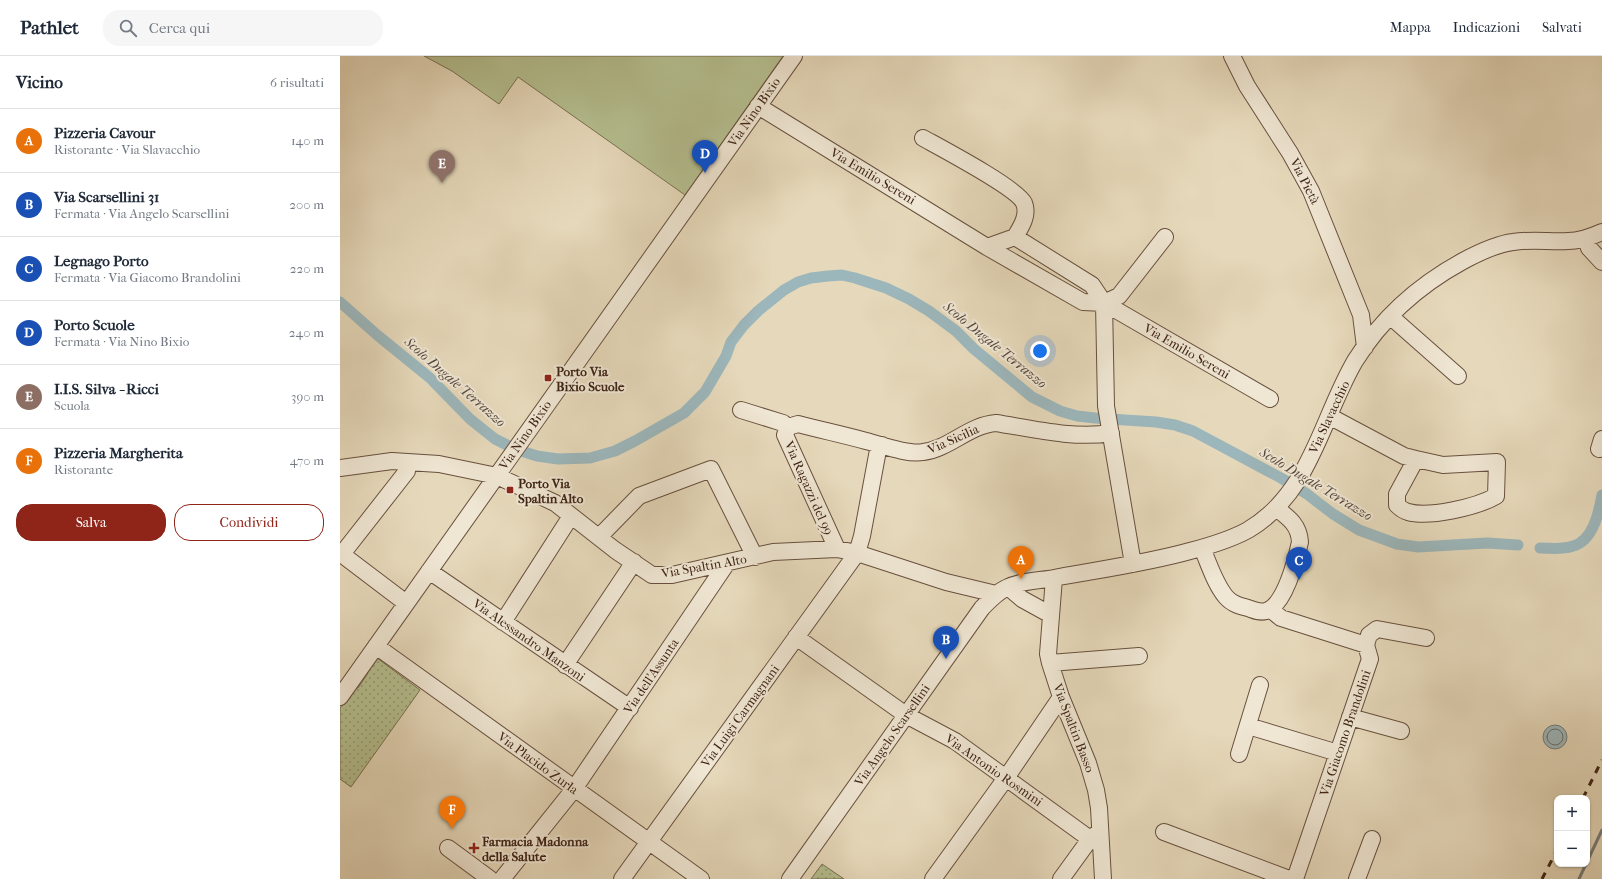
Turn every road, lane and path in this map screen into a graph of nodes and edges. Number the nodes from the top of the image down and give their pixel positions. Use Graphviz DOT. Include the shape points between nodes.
graph roads {
  1 [pos="794,56"];
  2 [pos="1232,56"];
  3 [pos="758,106"];
  4 [pos="923,138"];
  5 [pos="1602,232"];
  6 [pos="1015,237"];
  7 [pos="1166,238"];
  8 [pos="1586,238"];
  9 [pos="987,247"];
  10 [pos="1602,262"];
  11 [pos="1104,303"];
  12 [pos="1361,315"];
  13 [pos="1388,318"];
  14 [pos="1365,347"];
  15 [pos="1458,376"];
  16 [pos="1270,399"];
  17 [pos="741,410"];
  18 [pos="1329,416"];
  19 [pos="788,427"];
  20 [pos="1110,430"];
  21 [pos="856,438"];
  22 [pos="882,445"];
  23 [pos="1416,460"];
  24 [pos="408,462"];
  25 [pos="340,468"];
  26 [pos="875,469"];
  27 [pos="497,476"];
  28 [pos="1276,508"];
  29 [pos="571,516"];
  30 [pos="599,537"];
  31 [pos="1202,548"];
  32 [pos="837,549"];
  33 [pos="857,552"];
  34 [pos="341,553"];
  35 [pos="755,556"];
  36 [pos="634,562"];
  37 [pos="727,563"];
  38 [pos="1133,564"];
  39 [pos="429,571"];
  40 [pos="1054,578"];
  41 [pos="1002,590"];
  42 [pos="406,603"];
  43 [pos="1270,609"];
  44 [pos="1050,615"];
  45 [pos="503,622"];
  46 [pos="796,637"];
  47 [pos="1426,638"];
  48 [pos="376,646"];
  49 [pos="1366,646"];
  50 [pos="1139,656"];
  51 [pos="1050,664"];
  52 [pos="564,665"];
  53 [pos="346,676"];
  54 [pos="1260,685"];
  55 [pos="340,697"];
  56 [pos="1061,697"];
  57 [pos="630,708"];
  58 [pos="906,715"];
  59 [pos="1350,717"];
  60 [pos="1248,726"];
  61 [pos="1401,731"];
  62 [pos="1338,753"];
  63 [pos="1239,754"];
  64 [pos="1006,778"];
  65 [pos="574,789"];
  66 [pos="1164,832"];
  67 [pos="1095,836"];
  68 [pos="1372,839"];
  69 [pos="649,843"];
  70 [pos="448,848"];
  71 [pos="490,879"];
  72 [pos="502,879"];
  73 [pos="622,879"];
  74 [pos="701,879"];
  75 [pos="790,879"];
  76 [pos="933,879"];
  77 [pos="1061,879"];
  78 [pos="1103,879"];
  79 [pos="1289,879"];
  80 [pos="1295,879"];
  81 [pos="1358,879"];
  1 -- 3 [label="street, Via Nino Bixio"];
  2 -- 12 [label="street, Via Pietà" via="1247,86 1311,191"];
  3 -- 9 [label="street, Via Emilio Sereni"];
  3 -- 27 [label="street, Via Nino Bixio"];
  4 -- 6 [label="street" via="1010,189 1024,202 1026,215"];
  5 -- 8 [label="street, Via Slavacchio"];
  6 -- 9 [label="street"];
  6 -- 11 [label="street, Via Emilio Sereni" via="1092,286"];
  7 -- 11 [label="street" via="1119,296"];
  8 -- 10 [label="street" via="1589,248"];
  8 -- 13 [label="street, Via Slavacchio" via="1570,241 1513,242 1488,249 1462,262 1405,300"];
  9 -- 11 [label="street, Via Emilio Sereni" via="1083,302"];
  11 -- 16 [label="street, Via Emilio Sereni"];
  11 -- 20 [label="street" via="1106,406"];
  12 -- 13 [label="street"];
  12 -- 14 [label="street, Via Pietà"];
  13 -- 14 [label="street, Via Slavacchio"];
  13 -- 15 [label="street"];
  14 -- 18 [label="street, Via Slavacchio"];
  17 -- 19 [label="street, Via Ragazzi del 99" via="784,423"];
  18 -- 23 [label="street"];
  18 -- 28 [label="street, Via Slavacchio" via="1300,476"];
  19 -- 21 [label="street, Via Ragazzi del 99" via="798,424"];
  19 -- 32 [label="street, Via Ragazzi del 99" via="785,435"];
  20 -- 22 [label="street, Via Sicilia" via="1095,436 996,423 983,425 923,453"];
  20 -- 38 [label="street"];
  21 -- 22 [label="street, Via Ragazzi del 99"];
  21 -- 26 [label="street" via="865,448"];
  22 -- 26 [label="street" via="878,450"];
  23 -- 23 [label="street" via="1397,494 1397,505 1407,512 1442,512 1468,507 1496,496 1498,462 1443,465"];
  24 -- 25 [label="street, Via Spaltin Alto" via="379,462"];
  24 -- 27 [label="street, Via Spaltin Alto" via="439,464"];
  24 -- 34 [label="street" via="407,471"];
  26 -- 33 [label="street"];
  27 -- 29 [label="street, Via Spaltin Alto" via="555,503"];
  27 -- 39 [label="street, Via Nino Bixio"];
  28 -- 31 [label="street, Via Slavacchio" via="1244,532"];
  28 -- 43 [label="street" via="1297,527 1300,542 1283,594"];
  29 -- 30 [label="street, Via Spaltin Alto"];
  29 -- 45 [label="street"];
  30 -- 35 [label="street" via="639,496 711,469"];
  30 -- 36 [label="street, Via Spaltin Alto"];
  31 -- 38 [label="street, Via Slavacchio"];
  31 -- 43 [label="street" via="1222,592 1228,599 1236,605 1258,612"];
  32 -- 33 [label="street, Via Spaltin Alto"];
  32 -- 35 [label="street, Via Spaltin Alto" via="773,552"];
  33 -- 41 [label="street, Via Spaltin Alto" via="946,582"];
  33 -- 46 [label="street, Via Luigi Carmagnani"];
  34 -- 42 [label="street"];
  35 -- 37 [label="street, Via Spaltin Alto"];
  36 -- 37 [label="street, Via Spaltin Alto" via="652,575 672,575"];
  36 -- 52 [label="street"];
  37 -- 57 [label="street, Via dell'Assunta"];
  38 -- 40 [label="street, Via Slavacchio"];
  39 -- 42 [label="street, Via Nino Bixio"];
  39 -- 45 [label="street, Via Alessandro Manzoni"];
  40 -- 41 [label="street, Via Slavacchio" via="1025,582"];
  40 -- 44 [label="street, Via Spaltin Basso"];
  41 -- 44 [label="street"];
  41 -- 58 [label="street, Via Angelo Scarsellini" via="982,608"];
  42 -- 48 [label="street, Via Nino Bixio"];
  43 -- 49 [label="street" via="1281,618"];
  44 -- 51 [label="street, Via Spaltin Basso"];
  45 -- 52 [label="street, Via Alessandro Manzoni"];
  46 -- 58 [label="street, Via Antonio Rosmini"];
  46 -- 69 [label="street, Via Luigi Carmagnani"];
  47 -- 49 [label="street" via="1377,629 1369,635"];
  48 -- 53 [label="street, Via Nino Bixio"];
  48 -- 65 [label="street, Via Placido Zurla"];
  49 -- 59 [label="street, Via Giacomo Brandolini" via="1370,659"];
  50 -- 51 [label="street"];
  51 -- 56 [label="street, Via Spaltin Basso"];
  52 -- 57 [label="street, Via Alessandro Manzoni"];
  53 -- 55 [label="street, Via Nino Bixio"];
  54 -- 60 [label="street"];
  56 -- 64 [label="street"];
  56 -- 67 [label="street, Via Spaltin Basso" via="1088,763 1096,790 1099,808"];
  57 -- 65 [label="street, Via dell'Assunta"];
  58 -- 64 [label="street, Via Antonio Rosmini" via="955,741"];
  58 -- 75 [label="street, Via Angelo Scarsellini"];
  59 -- 61 [label="street"];
  59 -- 62 [label="street, Via Giacomo Brandolini"];
  60 -- 62 [label="street"];
  60 -- 63 [label="street"];
  62 -- 80 [label="street, Via Giacomo Brandolini"];
  64 -- 67 [label="street, Via Antonio Rosmini"];
  64 -- 76 [label="street"];
  65 -- 69 [label="street, Via Placido Zurla"];
  65 -- 72 [label="street, Via dell'Assunta"];
  66 -- 79 [label="street"];
  67 -- 77 [label="street"];
  67 -- 78 [label="street, Via Spaltin Basso"];
  68 -- 81 [label="street"];
  69 -- 73 [label="street, Via Luigi Carmagnani"];
  69 -- 74 [label="street, Via Placido Zurla"];
  70 -- 71 [label="street"];
}
